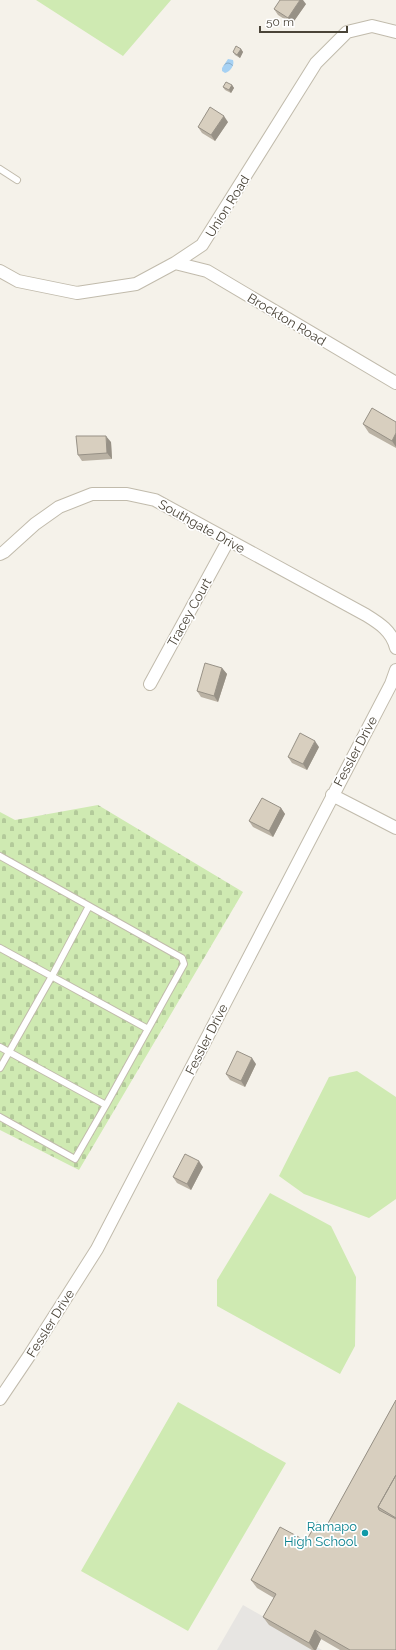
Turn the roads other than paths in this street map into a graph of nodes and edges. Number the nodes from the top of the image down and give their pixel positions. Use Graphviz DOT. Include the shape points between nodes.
graph roads {
  1 [pos="396,32"];
  2 [pos="0,169"];
  3 [pos="16,180"];
  4 [pos="175,263"];
  5 [pos="0,271"];
  6 [pos="396,382"];
  7 [pos="228,541"];
  8 [pos="0,554"];
  9 [pos="395,645"];
  10 [pos="396,670"];
  11 [pos="150,684"];
  12 [pos="332,795"];
  13 [pos="396,828"];
  14 [pos="0,856"];
  15 [pos="89,906"];
  16 [pos="0,948"];
  17 [pos="52,976"];
  18 [pos="148,1029"];
  19 [pos="0,1047"];
  20 [pos="9,1052"];
  21 [pos="0,1068"];
  22 [pos="106,1105"];
  23 [pos="0,1117"];
  24 [pos="0,1398"];
  1 -- 4 [label="street, Union Road" via="372,26 347,32 316,63 202,245"];
  2 -- 3 [label="lane"];
  4 -- 5 [label="street, Union Road" via="136,284 77,293 18,281"];
  4 -- 6 [label="street, Brockton Road" via="207,271"];
  7 -- 8 [label="street, Southgate Drive" via="155,500 126,494 92,494 59,507"];
  7 -- 9 [label="street, Southgate Drive" via="385,627"];
  7 -- 11 [label="street, Tracey Court"];
  10 -- 12 [label="street, Fessler Drive"];
  12 -- 13 [label="street"];
  12 -- 24 [label="street, Fessler Drive" via="97,1249"];
  14 -- 15 [label="lane"];
  15 -- 17 [label="lane"];
  15 -- 18 [label="lane" via="182,958 184,964"];
  16 -- 17 [label="lane"];
  17 -- 18 [label="lane"];
  17 -- 20 [label="lane"];
  18 -- 22 [label="lane"];
  19 -- 20 [label="lane"];
  20 -- 21 [label="lane"];
  20 -- 22 [label="lane"];
  22 -- 23 [label="lane" via="75,1159"];
}
